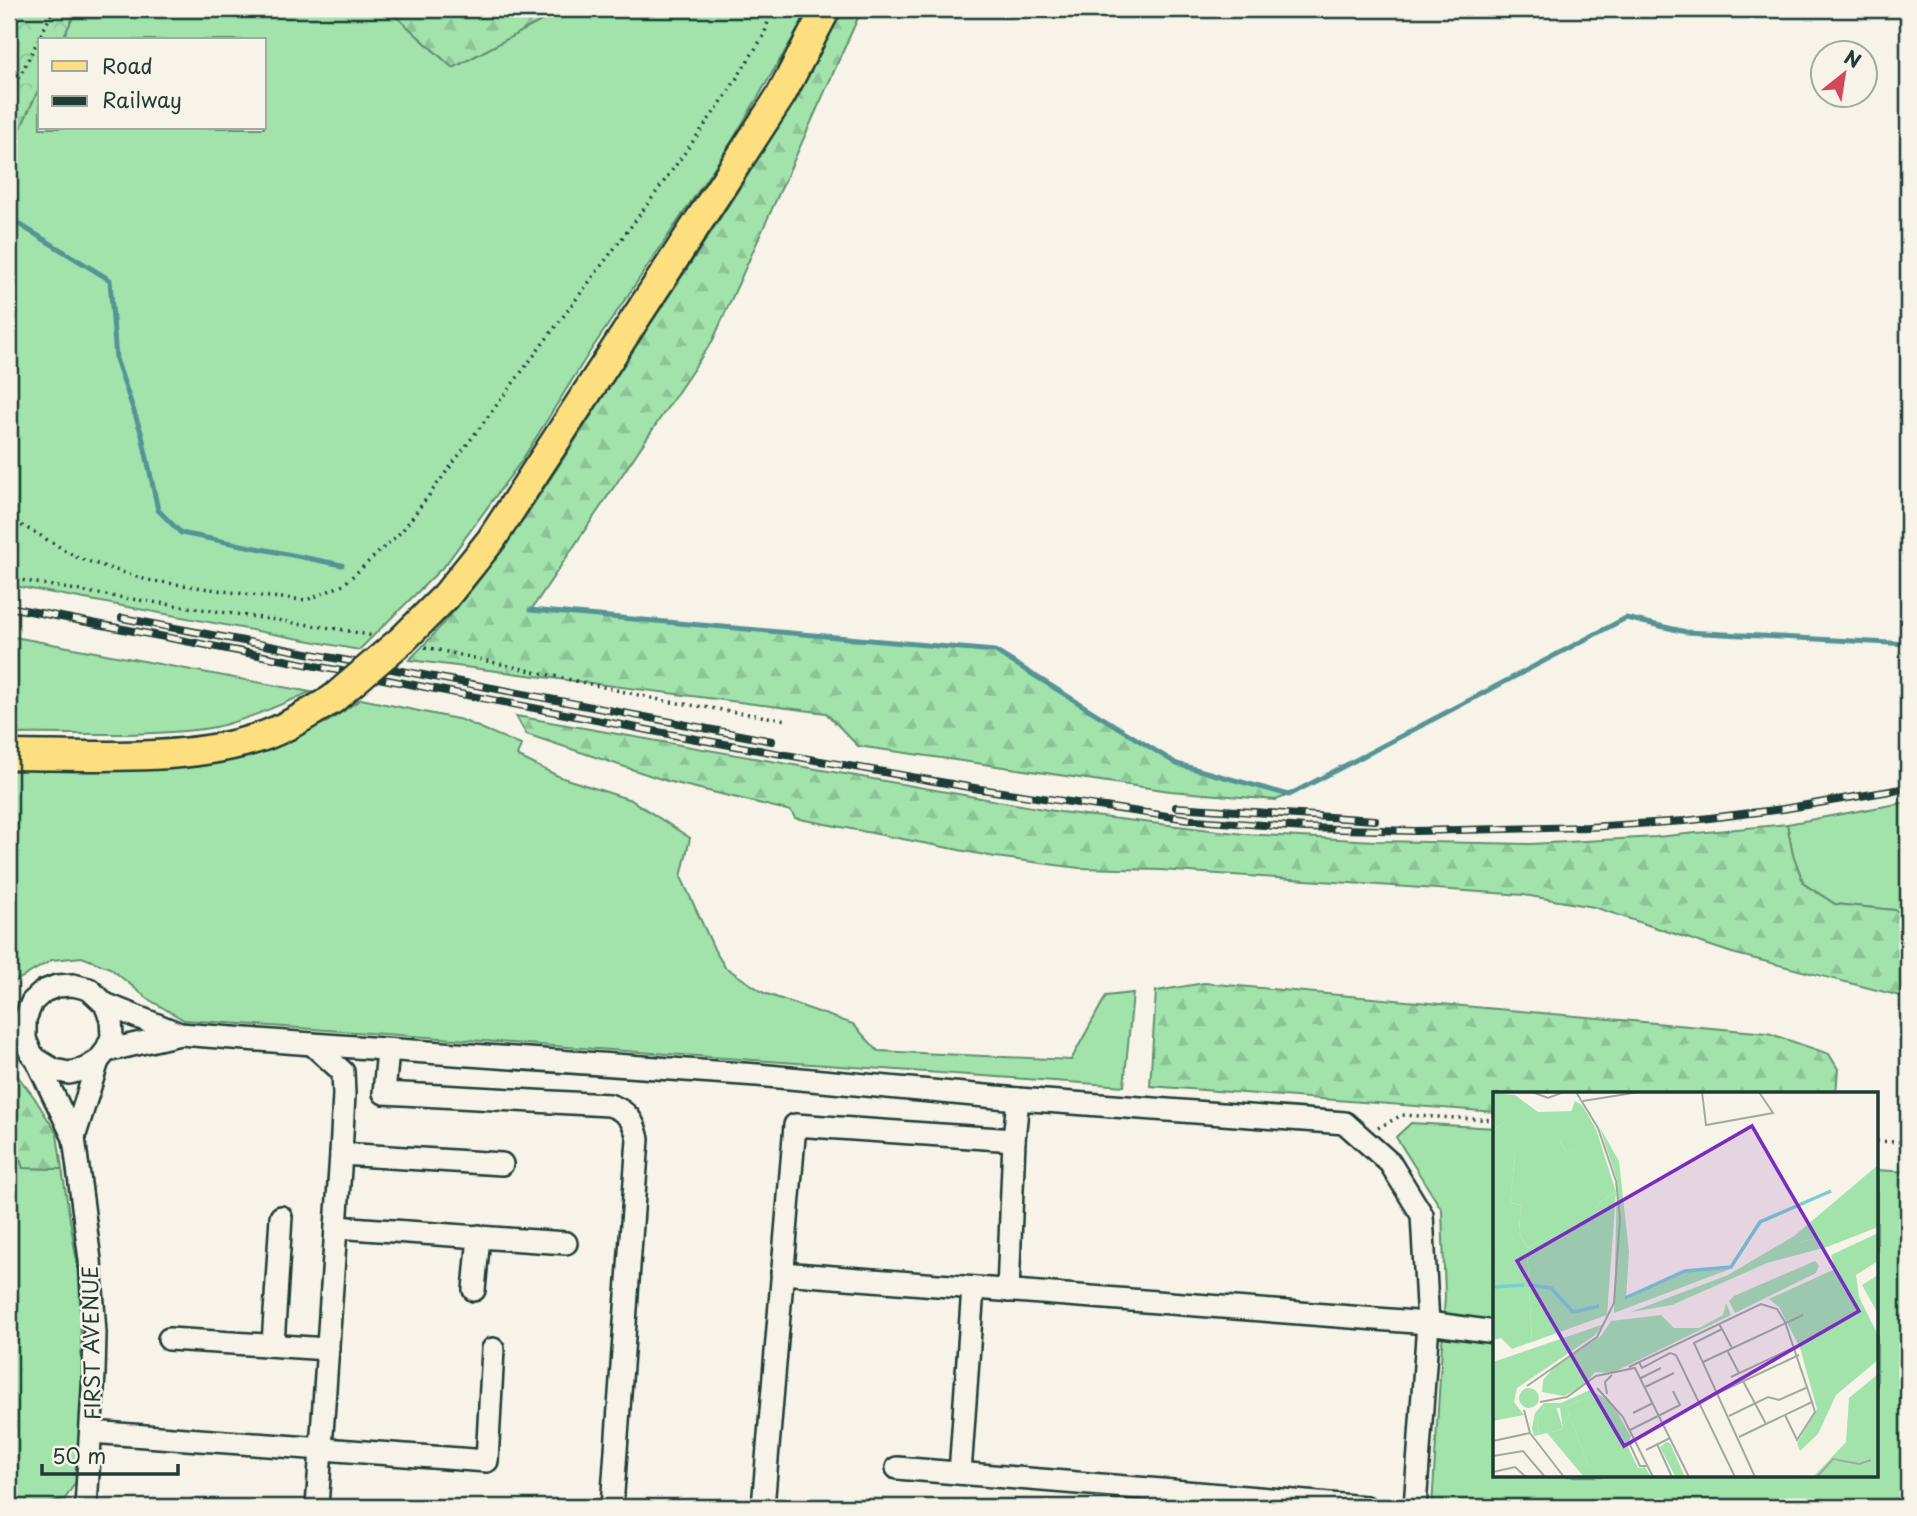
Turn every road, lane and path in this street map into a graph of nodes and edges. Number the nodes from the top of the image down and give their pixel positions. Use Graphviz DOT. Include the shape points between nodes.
graph roads {
  1 [pos="54,9"];
  2 [pos="772,9"];
  3 [pos="826,9"];
  4 [pos="39,38"];
  5 [pos="38,40"];
  6 [pos="9,97"];
  7 [pos="9,519"];
  8 [pos="9,755"];
  9 [pos="32,1002"];
  10 [pos="105,1004"];
  11 [pos="9,1008"];
  12 [pos="180,1034"];
  13 [pos="9,1042"];
  14 [pos="312,1045"];
  15 [pos="388,1050"];
  16 [pos="33,1056"];
  17 [pos="102,1056"];
  18 [pos="1018,1099"];
  19 [pos="1493,1120"];
  20 [pos="1908,1124"];
  21 [pos="1361,1137"];
  22 [pos="74,1138"];
  23 [pos="1013,1140"];
  24 [pos="1878,1141"];
  25 [pos="341,1154"];
  26 [pos="502,1164"];
  27 [pos="281,1217"];
  28 [pos="336,1227"];
  29 [pos="479,1236"];
  30 [pos="566,1243"];
  31 [pos="782,1273"];
  32 [pos="973,1288"];
  33 [pos="474,1290"];
  34 [pos="1007,1291"];
  35 [pos="1428,1323"];
  36 [pos="1493,1332"];
  37 [pos="169,1339"];
  38 [pos="272,1345"];
  39 [pos="328,1349"];
  40 [pos="493,1349"];
  41 [pos="91,1432"];
  42 [pos="320,1449"];
  43 [pos="897,1468"];
  44 [pos="960,1473"];
  45 [pos="85,1507"];
  46 [pos="317,1507"];
  47 [pos="612,1507"];
  48 [pos="763,1507"];
  49 [pos="1366,1507"];
  50 [pos="1415,1507"];
  1 -- 4 [label="path"];
  2 -- 7 [label="path" via="764,35 725,97 650,201 402,531 343,585 307,600 147,580 78,558"];
  3 -- 8 [label="main road, bridge" via="781,95 491,540 446,596 403,639 333,699 253,740 220,748 112,755"];
  5 -- 6 [label="path"];
  9 -- 10 [label="street" via="57,986 73,985 89,989"];
  9 -- 11 [label="street"];
  9 -- 16 [label="street" via="25,1019 25,1038"];
  10 -- 12 [label="street"];
  10 -- 17 [label="street" via="112,1037"];
  12 -- 14 [label="street"];
  12 -- 17 [label="street"];
  13 -- 16 [label="street"];
  14 -- 15 [label="street"];
  14 -- 25 [label="street" via="343,1072"];
  15 -- 18 [label="street" via="757,1075"];
  15 -- 47 [label="street" via="384,1093 608,1105 629,1116 638,1139"];
  16 -- 17 [label="street" via="54,1070 69,1073 85,1069"];
  16 -- 22 [label="street, FIRST AVENUE"];
  17 -- 22 [label="street, FIRST AVENUE"];
  18 -- 21 [label="street" via="1345,1123"];
  18 -- 23 [label="street"];
  19 -- 21 [label="path" via="1402,1115"];
  20 -- 24 [label="path" via="1899,1142"];
  21 -- 35 [label="street" via="1390,1163 1422,1215"];
  22 -- 41 [label="street, FIRST AVENUE" via="95,1333"];
  23 -- 31 [label="street" via="795,1125"];
  23 -- 34 [label="street"];
  25 -- 26 [label="street"];
  25 -- 28 [label="street"];
  27 -- 38 [label="street"];
  28 -- 29 [label="street"];
  28 -- 39 [label="street"];
  29 -- 30 [label="street"];
  29 -- 33 [label="street"];
  31 -- 32 [label="street"];
  31 -- 48 [label="street"];
  32 -- 34 [label="street"];
  32 -- 44 [label="street"];
  34 -- 35 [label="street"];
  35 -- 36 [label="street"];
  35 -- 50 [label="street"];
  37 -- 38 [label="street"];
  38 -- 39 [label="street"];
  39 -- 42 [label="street"];
  40 -- 42 [label="street" via="487,1461"];
  41 -- 42 [label="street"];
  41 -- 45 [label="street, FIRST AVENUE"];
  42 -- 46 [label="street"];
  43 -- 44 [label="street"];
  44 -- 49 [label="street"];
}
